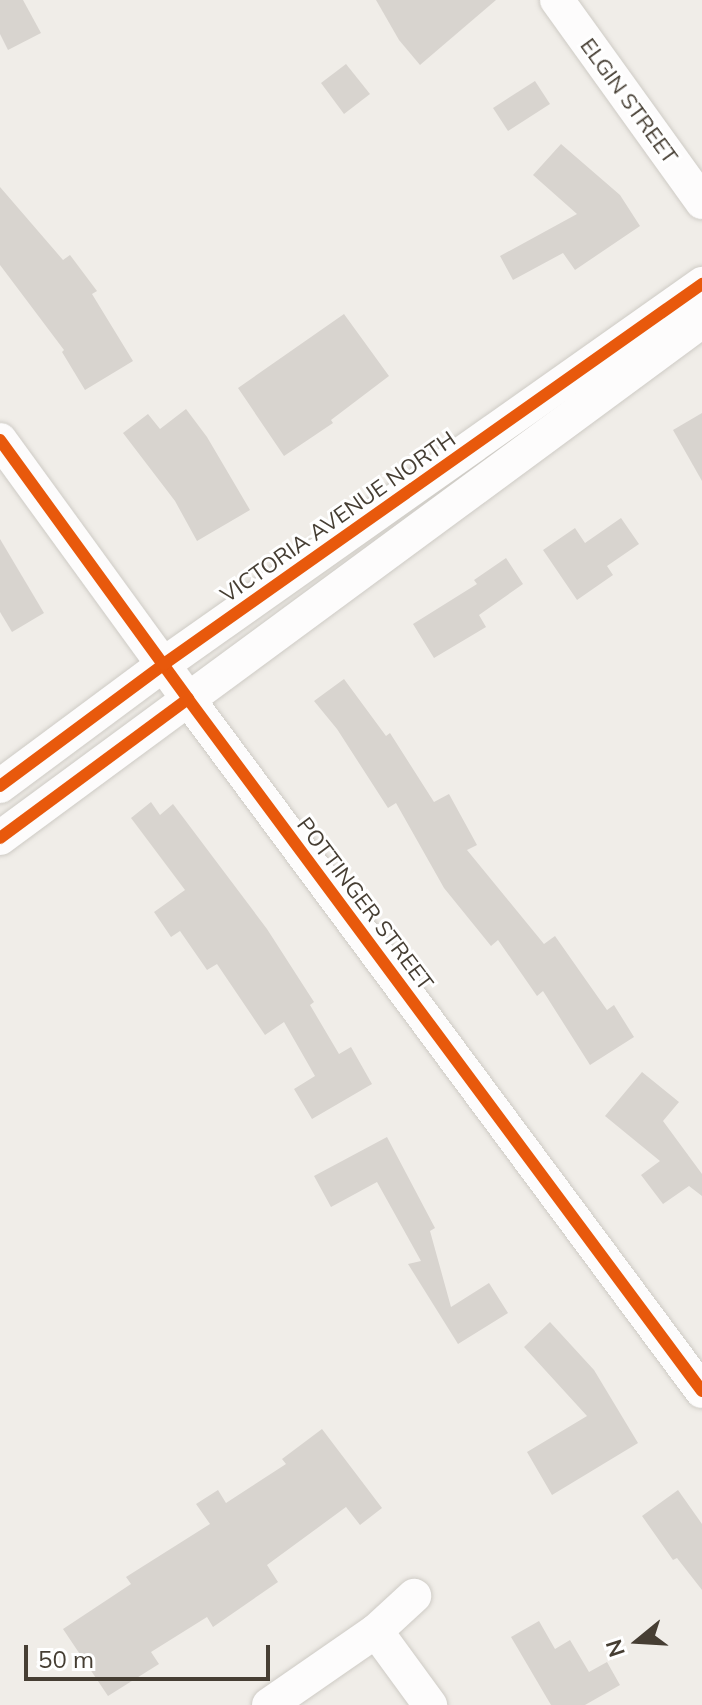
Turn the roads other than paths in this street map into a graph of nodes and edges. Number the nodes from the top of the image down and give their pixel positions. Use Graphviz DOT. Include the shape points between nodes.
graph roads {
  1 [pos="557,0"];
  2 [pos="702,202"];
  3 [pos="702,284"];
  4 [pos="702,321"];
  5 [pos="0,440"];
  6 [pos="164,664"];
  7 [pos="188,699"];
  8 [pos="0,786"];
  9 [pos="0,838"];
  10 [pos="702,1391"];
  11 [pos="414,1596"];
  12 [pos="376,1631"];
  13 [pos="269,1705"];
  14 [pos="430,1705"];
  1 -- 2 [label="street, ELGIN STREET"];
  3 -- 6 [label="street, VICTORIA AVENUE NORTH"];
  4 -- 7 [label="street"];
  5 -- 6 [label="street, POTTINGER STREET"];
  6 -- 7 [label="street, POTTINGER STREET"];
  6 -- 8 [label="street, VICTORIA AVENUE NORTH"];
  7 -- 9 [label="street"];
  7 -- 10 [label="street, POTTINGER STREET"];
  11 -- 12 [label="street"];
  12 -- 13 [label="street"];
  12 -- 14 [label="street"];
}
